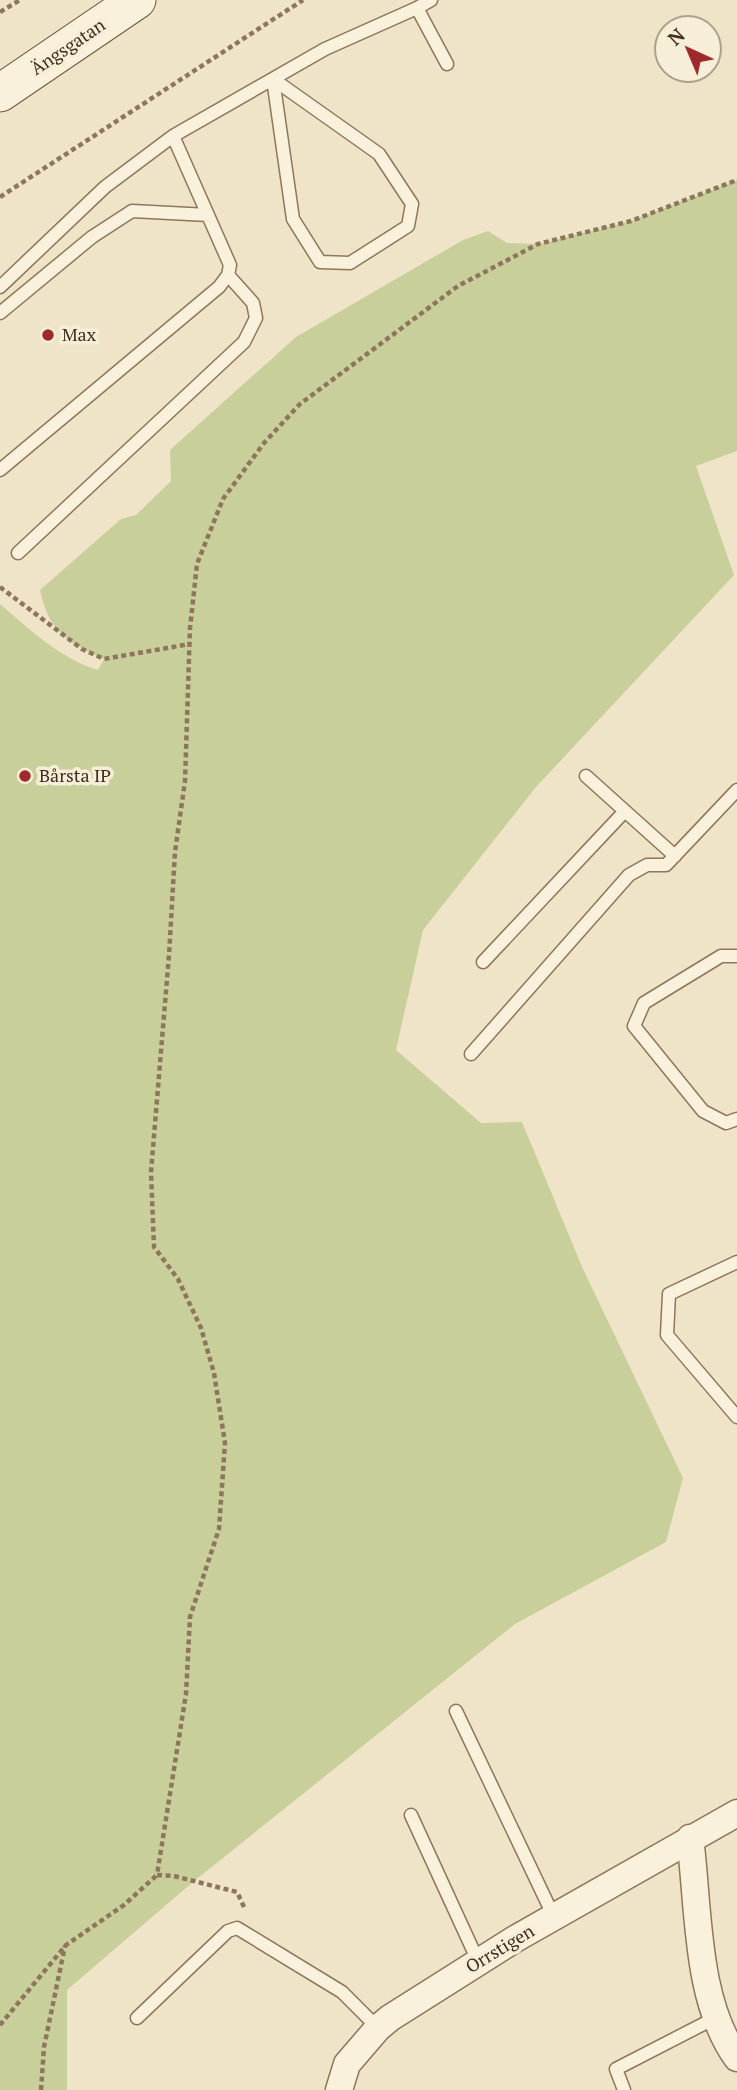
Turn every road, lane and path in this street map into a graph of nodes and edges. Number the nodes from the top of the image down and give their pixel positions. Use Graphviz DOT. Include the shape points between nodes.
graph roads {
  1 [pos="20,0"];
  2 [pos="125,0"];
  3 [pos="137,0"];
  4 [pos="303,0"];
  5 [pos="431,0"];
  6 [pos="417,8"];
  7 [pos="0,12"];
  8 [pos="447,64"];
  9 [pos="0,68"];
  10 [pos="273,79"];
  11 [pos="0,93"];
  12 [pos="173,136"];
  13 [pos="737,180"];
  14 [pos="0,197"];
  15 [pos="208,215"];
  16 [pos="228,275"];
  17 [pos="0,287"];
  18 [pos="0,313"];
  19 [pos="0,470"];
  20 [pos="18,553"];
  21 [pos="0,587"];
  22 [pos="190,644"];
  23 [pos="586,776"];
  24 [pos="737,790"];
  25 [pos="625,811"];
  26 [pos="675,856"];
  27 [pos="737,956"];
  28 [pos="483,962"];
  29 [pos="471,1054"];
  30 [pos="737,1119"];
  31 [pos="737,1262"];
  32 [pos="737,1417"];
  33 [pos="456,1711"];
  34 [pos="737,1813"];
  35 [pos="411,1815"];
  36 [pos="690,1838"];
  37 [pos="158,1875"];
  38 [pos="554,1917"];
  39 [pos="244,1931"];
  40 [pos="66,1945"];
  41 [pos="478,1961"];
  42 [pos="717,2017"];
  43 [pos="137,2018"];
  44 [pos="0,2025"];
  45 [pos="378,2028"];
  46 [pos="737,2058"];
  47 [pos="41,2090"];
  48 [pos="339,2090"];
  49 [pos="624,2090"];
  1 -- 7 [label="path"];
  2 -- 9 [label="main road, Ängsgatan"];
  3 -- 11 [label="main road, Ängsgatan"];
  4 -- 14 [label="path"];
  5 -- 6 [label="lane"];
  6 -- 8 [label="lane"];
  6 -- 10 [label="lane"];
  10 -- 10 [label="lane" via="293,219 320,262 349,263 408,226 412,204 379,154"];
  10 -- 12 [label="lane"];
  12 -- 15 [label="lane"];
  12 -- 17 [label="lane" via="105,187"];
  13 -- 22 [label="path" via="631,221 538,244 458,286 300,404 223,499 197,564"];
  15 -- 16 [label="lane" via="230,265"];
  15 -- 18 [label="lane" via="132,211 92,237"];
  16 -- 19 [label="lane"];
  16 -- 20 [label="lane" via="253,303 256,318 244,342"];
  21 -- 22 [label="path" via="82,649 104,659"];
  22 -- 37 [label="path" via="185,780 175,852 152,1185 155,1247 178,1279 201,1328 214,1373 225,1443 219,1529 190,1617 186,1694"];
  23 -- 25 [label="lane"];
  24 -- 26 [label="lane"];
  25 -- 26 [label="lane"];
  25 -- 28 [label="lane"];
  26 -- 29 [label="lane" via="666,865 647,865 629,875"];
  27 -- 30 [label="lane" via="721,956 644,1003 634,1026 703,1111 726,1123"];
  31 -- 32 [label="lane" via="669,1294 667,1335"];
  33 -- 38 [label="lane"];
  34 -- 36 [label="street, Orrstigen"];
  35 -- 41 [label="lane"];
  36 -- 38 [label="street, Orrstigen"];
  36 -- 42 [label="street" via="702,1962"];
  37 -- 39 [label="path" via="237,1892 250,1918"];
  37 -- 40 [label="path"];
  38 -- 41 [label="street, Orrstigen"];
  39 -- 43 [label="lane" via="228,1931"];
  39 -- 45 [label="lane" via="342,1992"];
  40 -- 44 [label="path"];
  40 -- 47 [label="path" via="44,2047"];
  41 -- 45 [label="street, Orrstigen"];
  42 -- 46 [label="street"];
  42 -- 49 [label="lane" via="616,2069"];
  45 -- 48 [label="street, Orrstigen" via="347,2064"];
}
